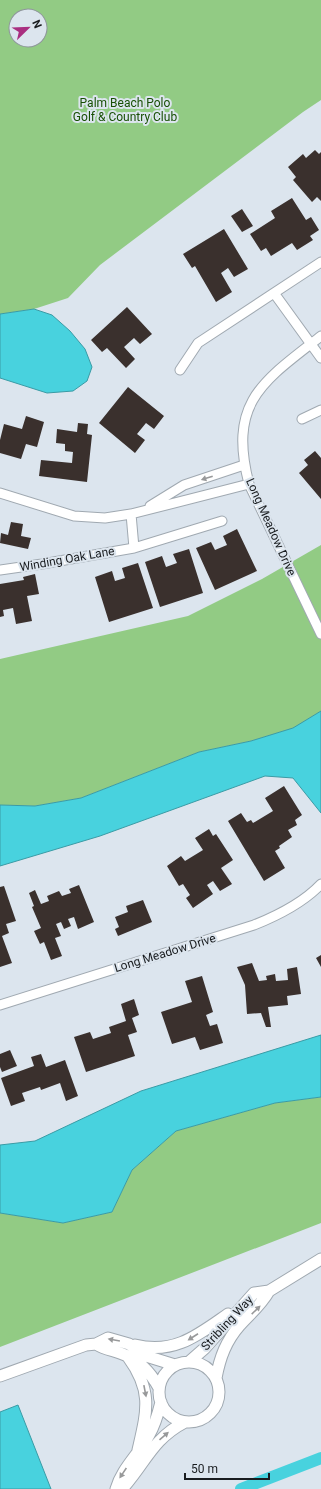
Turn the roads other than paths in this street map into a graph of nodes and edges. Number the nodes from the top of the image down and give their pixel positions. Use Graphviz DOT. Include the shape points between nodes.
graph roads {
  1 [pos="321,262"];
  2 [pos="274,293"];
  3 [pos="321,336"];
  4 [pos="310,344"];
  5 [pos="321,358"];
  6 [pos="180,370"];
  7 [pos="321,410"];
  8 [pos="302,419"];
  9 [pos="244,465"];
  10 [pos="249,484"];
  11 [pos="0,493"];
  12 [pos="142,510"];
  13 [pos="131,514"];
  14 [pos="222,521"];
  15 [pos="134,548"];
  16 [pos="0,570"];
  17 [pos="321,634"];
  18 [pos="321,884"];
  19 [pos="0,1005"];
  20 [pos="321,1259"];
  21 [pos="269,1292"];
  22 [pos="248,1299"];
  23 [pos="96,1344"];
  24 [pos="129,1344"];
  25 [pos="128,1357"];
  26 [pos="189,1362"];
  27 [pos="175,1365"];
  28 [pos="0,1376"];
  29 [pos="216,1378"];
  30 [pos="159,1388"];
  31 [pos="161,1402"];
  32 [pos="185,1422"];
  33 [pos="138,1450"];
  34 [pos="116,1489"];
  35 [pos="122,1489"];
  1 -- 2 [label="street"];
  2 -- 4 [label="street"];
  2 -- 6 [label="street" via="198,343"];
  3 -- 4 [label="street, Long Meadow Drive"];
  4 -- 5 [label="street"];
  4 -- 9 [label="street, Long Meadow Drive" via="276,371 255,396 244,426"];
  7 -- 8 [label="street"];
  9 -- 10 [label="street, Long Meadow Drive"];
  9 -- 12 [label="street, one-way" via="184,485"];
  10 -- 12 [label="street"];
  10 -- 17 [label="street, Long Meadow Drive"];
  11 -- 13 [label="street" via="74,516 105,518"];
  12 -- 13 [label="street"];
  13 -- 15 [label="street"];
  14 -- 15 [label="street, Winding Oak Lane"];
  15 -- 16 [label="street, Winding Oak Lane"];
  18 -- 19 [label="street, Long Meadow Drive" via="284,912 254,925"];
  20 -- 21 [label="street, Stribling Way"];
  21 -- 22 [label="street, Stribling Way" via="254,1293"];
  29 -- 21 [label="street, Stribling Way, one-way" via="222,1352 228,1341 262,1304"];
  22 -- 24 [label="street, one-way" via="185,1342 152,1348"];
  22 -- 26 [label="street, Stribling Way" via="205,1348"];
  24 -- 23 [label="street, one-way" via="108,1338"];
  23 -- 25 [label="street"];
  23 -- 28 [label="street" via="86,1345"];
  24 -- 27 [label="street" via="146,1356"];
  25 -- 30 [label="street" via="146,1368"];
  25 -- 33 [label="street, one-way" via="140,1373 146,1399"];
  26 -- 27 [label="street"];
  26 -- 29 [label="street" via="206,1367"];
  27 -- 30 [label="street" via="166,1372"];
  29 -- 32 [label="street" via="219,1392 215,1406 206,1417"];
  30 -- 31 [label="street"];
  31 -- 32 [label="street" via="166,1412"];
  31 -- 33 [label="street" via="156,1424"];
  35 -- 32 [label="street, one-way" via="156,1444"];
  33 -- 34 [label="street, one-way" via="119,1478"];
}
